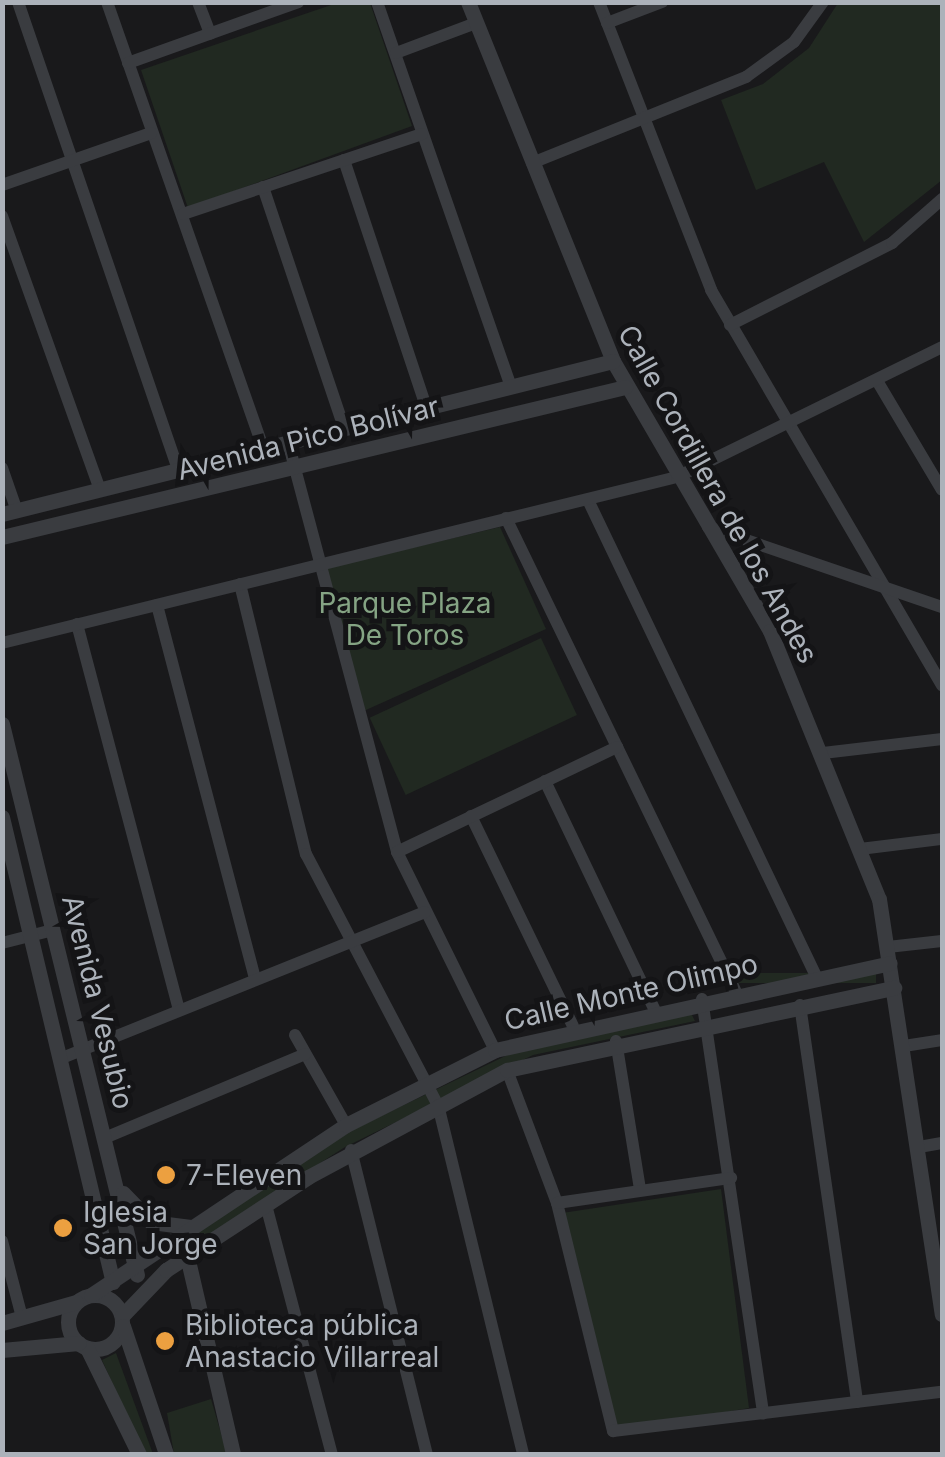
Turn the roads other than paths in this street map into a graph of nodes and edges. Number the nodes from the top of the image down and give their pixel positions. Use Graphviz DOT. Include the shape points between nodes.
graph roads {
  1 [pos="18,2"];
  2 [pos="108,2"];
  3 [pos="198,2"];
  4 [pos="377,2"];
  5 [pos="468,2"];
  6 [pos="599,2"];
  7 [pos="662,2"];
  8 [pos="823,2"];
  9 [pos="292,4"];
  10 [pos="476,23"];
  11 [pos="607,23"];
  12 [pos="210,34"];
  13 [pos="396,53"];
  14 [pos="128,63"];
  15 [pos="642,117"];
  16 [pos="152,134"];
  17 [pos="422,134"];
  18 [pos="73,160"];
  19 [pos="344,160"];
  20 [pos="532,164"];
  21 [pos="2,185"];
  22 [pos="263,187"];
  23 [pos="942,200"];
  24 [pos="183,214"];
  25 [pos="2,216"];
  26 [pos="730,326"];
  27 [pos="942,347"];
  28 [pos="613,361"];
  29 [pos="879,384"];
  30 [pos="511,387"];
  31 [pos="625,387"];
  32 [pos="427,409"];
  33 [pos="790,426"];
  34 [pos="344,428"];
  35 [pos="288,442"];
  36 [pos="262,448"];
  37 [pos="294,467"];
  38 [pos="2,468"];
  39 [pos="178,470"];
  40 [pos="678,477"];
  41 [pos="100,490"];
  42 [pos="942,490"];
  43 [pos="588,500"];
  44 [pos="10,512"];
  45 [pos="506,518"];
  46 [pos="708,528"];
  47 [pos="2,536"];
  48 [pos="318,564"];
  49 [pos="240,584"];
  50 [pos="886,587"];
  51 [pos="157,605"];
  52 [pos="942,607"];
  53 [pos="77,624"];
  54 [pos="2,643"];
  55 [pos="942,685"];
  56 [pos="2,724"];
  57 [pos="942,739"];
  58 [pos="617,747"];
  59 [pos="823,753"];
  60 [pos="545,781"];
  61 [pos="471,816"];
  62 [pos="2,817"];
  63 [pos="942,839"];
  64 [pos="860,848"];
  65 [pos="397,852"];
  66 [pos="425,912"];
  67 [pos="53,930"];
  68 [pos="31,936"];
  69 [pos="942,941"];
  70 [pos="351,942"];
  71 [pos="2,943"];
  72 [pos="889,955"];
  73 [pos="816,976"];
  74 [pos="255,979"];
  75 [pos="894,988"];
  76 [pos="736,992"];
  77 [pos="702,999"];
  78 [pos="800,1005"];
  79 [pos="179,1009"];
  80 [pos="654,1010"];
  81 [pos="706,1022"];
  82 [pos="573,1026"];
  83 [pos="296,1035"];
  84 [pos="942,1040"];
  85 [pos="616,1041"];
  86 [pos="904,1046"];
  87 [pos="83,1049"];
  88 [pos="495,1050"];
  89 [pos="305,1054"];
  90 [pos="62,1058"];
  91 [pos="507,1070"];
  92 [pos="425,1082"];
  93 [pos="438,1105"];
  94 [pos="346,1126"];
  95 [pos="107,1138"];
  96 [pos="942,1144"];
  97 [pos="919,1147"];
  98 [pos="351,1150"];
  99 [pos="731,1178"];
  100 [pos="119,1187"];
  101 [pos="640,1189"];
  102 [pos="558,1203"];
  103 [pos="266,1205"];
  104 [pos="191,1227"];
  105 [pos="2,1241"];
  106 [pos="186,1256"];
  107 [pos="136,1268"];
  108 [pos="113,1282"];
  109 [pos="138,1294"];
  110 [pos="83,1299"];
  111 [pos="942,1314"];
  112 [pos="22,1317"];
  113 [pos="122,1321"];
  114 [pos="2,1323"];
  115 [pos="83,1345"];
  116 [pos="2,1350"];
  117 [pos="942,1392"];
  118 [pos="857,1402"];
  119 [pos="763,1414"];
  120 [pos="139,1454"];
  121 [pos="166,1454"];
  122 [pos="233,1454"];
  123 [pos="332,1454"];
  124 [pos="428,1454"];
  125 [pos="524,1454"];
  1 -- 18 [label="street"];
  2 -- 14 [label="street"];
  3 -- 12 [label="street"];
  4 -- 13 [label="street"];
  5 -- 10 [label="street, Calle Cordillera de los Andes"];
  6 -- 11 [label="street"];
  7 -- 11 [label="street"];
  8 -- 15 [label="street" via="794,42 746,77"];
  9 -- 12 [label="street"];
  10 -- 13 [label="street"];
  10 -- 20 [label="street, Calle Cordillera de los Andes"];
  11 -- 15 [label="street"];
  12 -- 14 [label="street"];
  13 -- 17 [label="street"];
  14 -- 16 [label="street"];
  15 -- 20 [label="street"];
  15 -- 26 [label="street"];
  16 -- 18 [label="street"];
  16 -- 24 [label="street"];
  17 -- 19 [label="street"];
  17 -- 30 [label="street"];
  18 -- 21 [label="street"];
  18 -- 39 [label="street"];
  19 -- 22 [label="street"];
  19 -- 32 [label="street"];
  20 -- 28 [label="street, Calle Cordillera de los Andes"];
  22 -- 24 [label="street"];
  22 -- 34 [label="street"];
  23 -- 26 [label="street" via="892,243"];
  24 -- 36 [label="street"];
  25 -- 41 [label="street"];
  26 -- 33 [label="street"];
  27 -- 29 [label="street"];
  28 -- 30 [label="street, Avenida Pico Bolívar"];
  28 -- 31 [label="street, Calle Cordillera de los Andes"];
  29 -- 33 [label="street"];
  29 -- 42 [label="street"];
  30 -- 32 [label="street, Avenida Pico Bolívar"];
  31 -- 37 [label="street, Avenida Pico Bolívar"];
  31 -- 40 [label="street, Calle Cordillera de los Andes"];
  32 -- 34 [label="street, Avenida Pico Bolívar"];
  33 -- 40 [label="street"];
  33 -- 50 [label="street"];
  34 -- 35 [label="street, Avenida Pico Bolívar"];
  35 -- 36 [label="street, Avenida Pico Bolívar"];
  35 -- 37 [label="street"];
  36 -- 39 [label="street, Avenida Pico Bolívar"];
  37 -- 47 [label="street, Avenida Pico Bolívar"];
  37 -- 48 [label="street"];
  38 -- 44 [label="street"];
  39 -- 41 [label="street, Avenida Pico Bolívar"];
  40 -- 43 [label="street"];
  40 -- 46 [label="street, Calle Cordillera de los Andes"];
  41 -- 44 [label="street, Avenida Pico Bolívar"];
  43 -- 45 [label="street"];
  43 -- 73 [label="street"];
  45 -- 48 [label="street"];
  45 -- 58 [label="street"];
  46 -- 50 [label="street"];
  46 -- 59 [label="street, Calle Cordillera de los Andes" via="770,631"];
  48 -- 49 [label="street"];
  48 -- 65 [label="street"];
  49 -- 51 [label="street"];
  49 -- 70 [label="street" via="301,837"];
  50 -- 52 [label="street"];
  50 -- 55 [label="street"];
  51 -- 53 [label="street"];
  51 -- 74 [label="street"];
  53 -- 54 [label="street"];
  53 -- 79 [label="street"];
  56 -- 67 [label="street, Avenida Vesubio"];
  57 -- 59 [label="street"];
  58 -- 60 [label="street"];
  58 -- 76 [label="street"];
  59 -- 64 [label="street, Calle Cordillera de los Andes"];
  60 -- 61 [label="street"];
  60 -- 80 [label="street"];
  61 -- 65 [label="street"];
  61 -- 82 [label="street"];
  62 -- 68 [label="street, Avenida Vesubio"];
  63 -- 64 [label="street"];
  64 -- 72 [label="street, Calle Cordillera de los Andes"];
  65 -- 66 [label="street"];
  66 -- 70 [label="street"];
  66 -- 88 [label="street"];
  67 -- 68 [label="street"];
  67 -- 87 [label="street, Avenida Vesubio"];
  68 -- 71 [label="street"];
  68 -- 90 [label="street, Avenida Vesubio"];
  69 -- 72 [label="street"];
  70 -- 74 [label="street"];
  70 -- 92 [label="street"];
  72 -- 73 [label="street, Calle Monte Olimpo"];
  72 -- 75 [label="street, Calle Cordillera de los Andes"];
  73 -- 76 [label="street, Calle Monte Olimpo"];
  74 -- 79 [label="street"];
  75 -- 78 [label="street, Calle Monte Olimpo"];
  75 -- 86 [label="street, Calle Cordillera de los Andes"];
  76 -- 77 [label="street, Calle Monte Olimpo"];
  77 -- 80 [label="street, Calle Monte Olimpo"];
  77 -- 81 [label="street"];
  78 -- 81 [label="street, Calle Monte Olimpo"];
  78 -- 118 [label="street"];
  79 -- 87 [label="street"];
  80 -- 82 [label="street, Calle Monte Olimpo"];
  81 -- 85 [label="street, Calle Monte Olimpo"];
  81 -- 99 [label="street"];
  82 -- 88 [label="street, Calle Monte Olimpo"];
  83 -- 89 [label="street"];
  84 -- 86 [label="street"];
  85 -- 91 [label="street, Calle Monte Olimpo"];
  85 -- 101 [label="street"];
  86 -- 97 [label="street, Calle Cordillera de los Andes"];
  87 -- 90 [label="street"];
  87 -- 95 [label="street, Avenida Vesubio"];
  88 -- 92 [label="street, Calle Monte Olimpo"];
  89 -- 94 [label="street"];
  89 -- 95 [label="street"];
  90 -- 108 [label="street, Avenida Vesubio"];
  91 -- 93 [label="street, Calle Monte Olimpo"];
  91 -- 102 [label="street"];
  92 -- 93 [label="street"];
  92 -- 94 [label="street, Calle Monte Olimpo"];
  93 -- 98 [label="street, Calle Monte Olimpo"];
  93 -- 125 [label="street"];
  94 -- 104 [label="street, Calle Monte Olimpo"];
  95 -- 100 [label="street, Avenida Vesubio"];
  96 -- 97 [label="street"];
  97 -- 111 [label="street, Calle Cordillera de los Andes"];
  98 -- 103 [label="street, Calle Monte Olimpo"];
  98 -- 124 [label="street"];
  99 -- 101 [label="street"];
  99 -- 119 [label="street"];
  100 -- 104 [label="street" via="151,1222"];
  100 -- 107 [label="street, Avenida Vesubio"];
  101 -- 102 [label="street"];
  102 -- 119 [label="street" via="617,1434"];
  103 -- 106 [label="street, Calle Monte Olimpo"];
  103 -- 123 [label="street"];
  104 -- 107 [label="street, Calle Monte Olimpo"];
  105 -- 112 [label="street"];
  106 -- 109 [label="street, Calle Monte Olimpo"];
  106 -- 122 [label="street"];
  107 -- 108 [label="street, Calle Monte Olimpo"];
  107 -- 109 [label="street, Avenida Vesubio"];
  108 -- 110 [label="street, Calle Monte Olimpo"];
  109 -- 113 [label="street, Calle Monte Olimpo"];
  110 -- 112 [label="street, Calle Monte Olimpo"];
  110 -- 113 [label="street" via="108,1297"];
  110 -- 115 [label="street" via="68,1326"];
  112 -- 114 [label="street, Calle Monte Olimpo"];
  113 -- 115 [label="street" via="105,1347"];
  113 -- 121 [label="street"];
  115 -- 116 [label="street"];
  115 -- 120 [label="street"];
  117 -- 118 [label="street"];
  118 -- 119 [label="street"];
}
